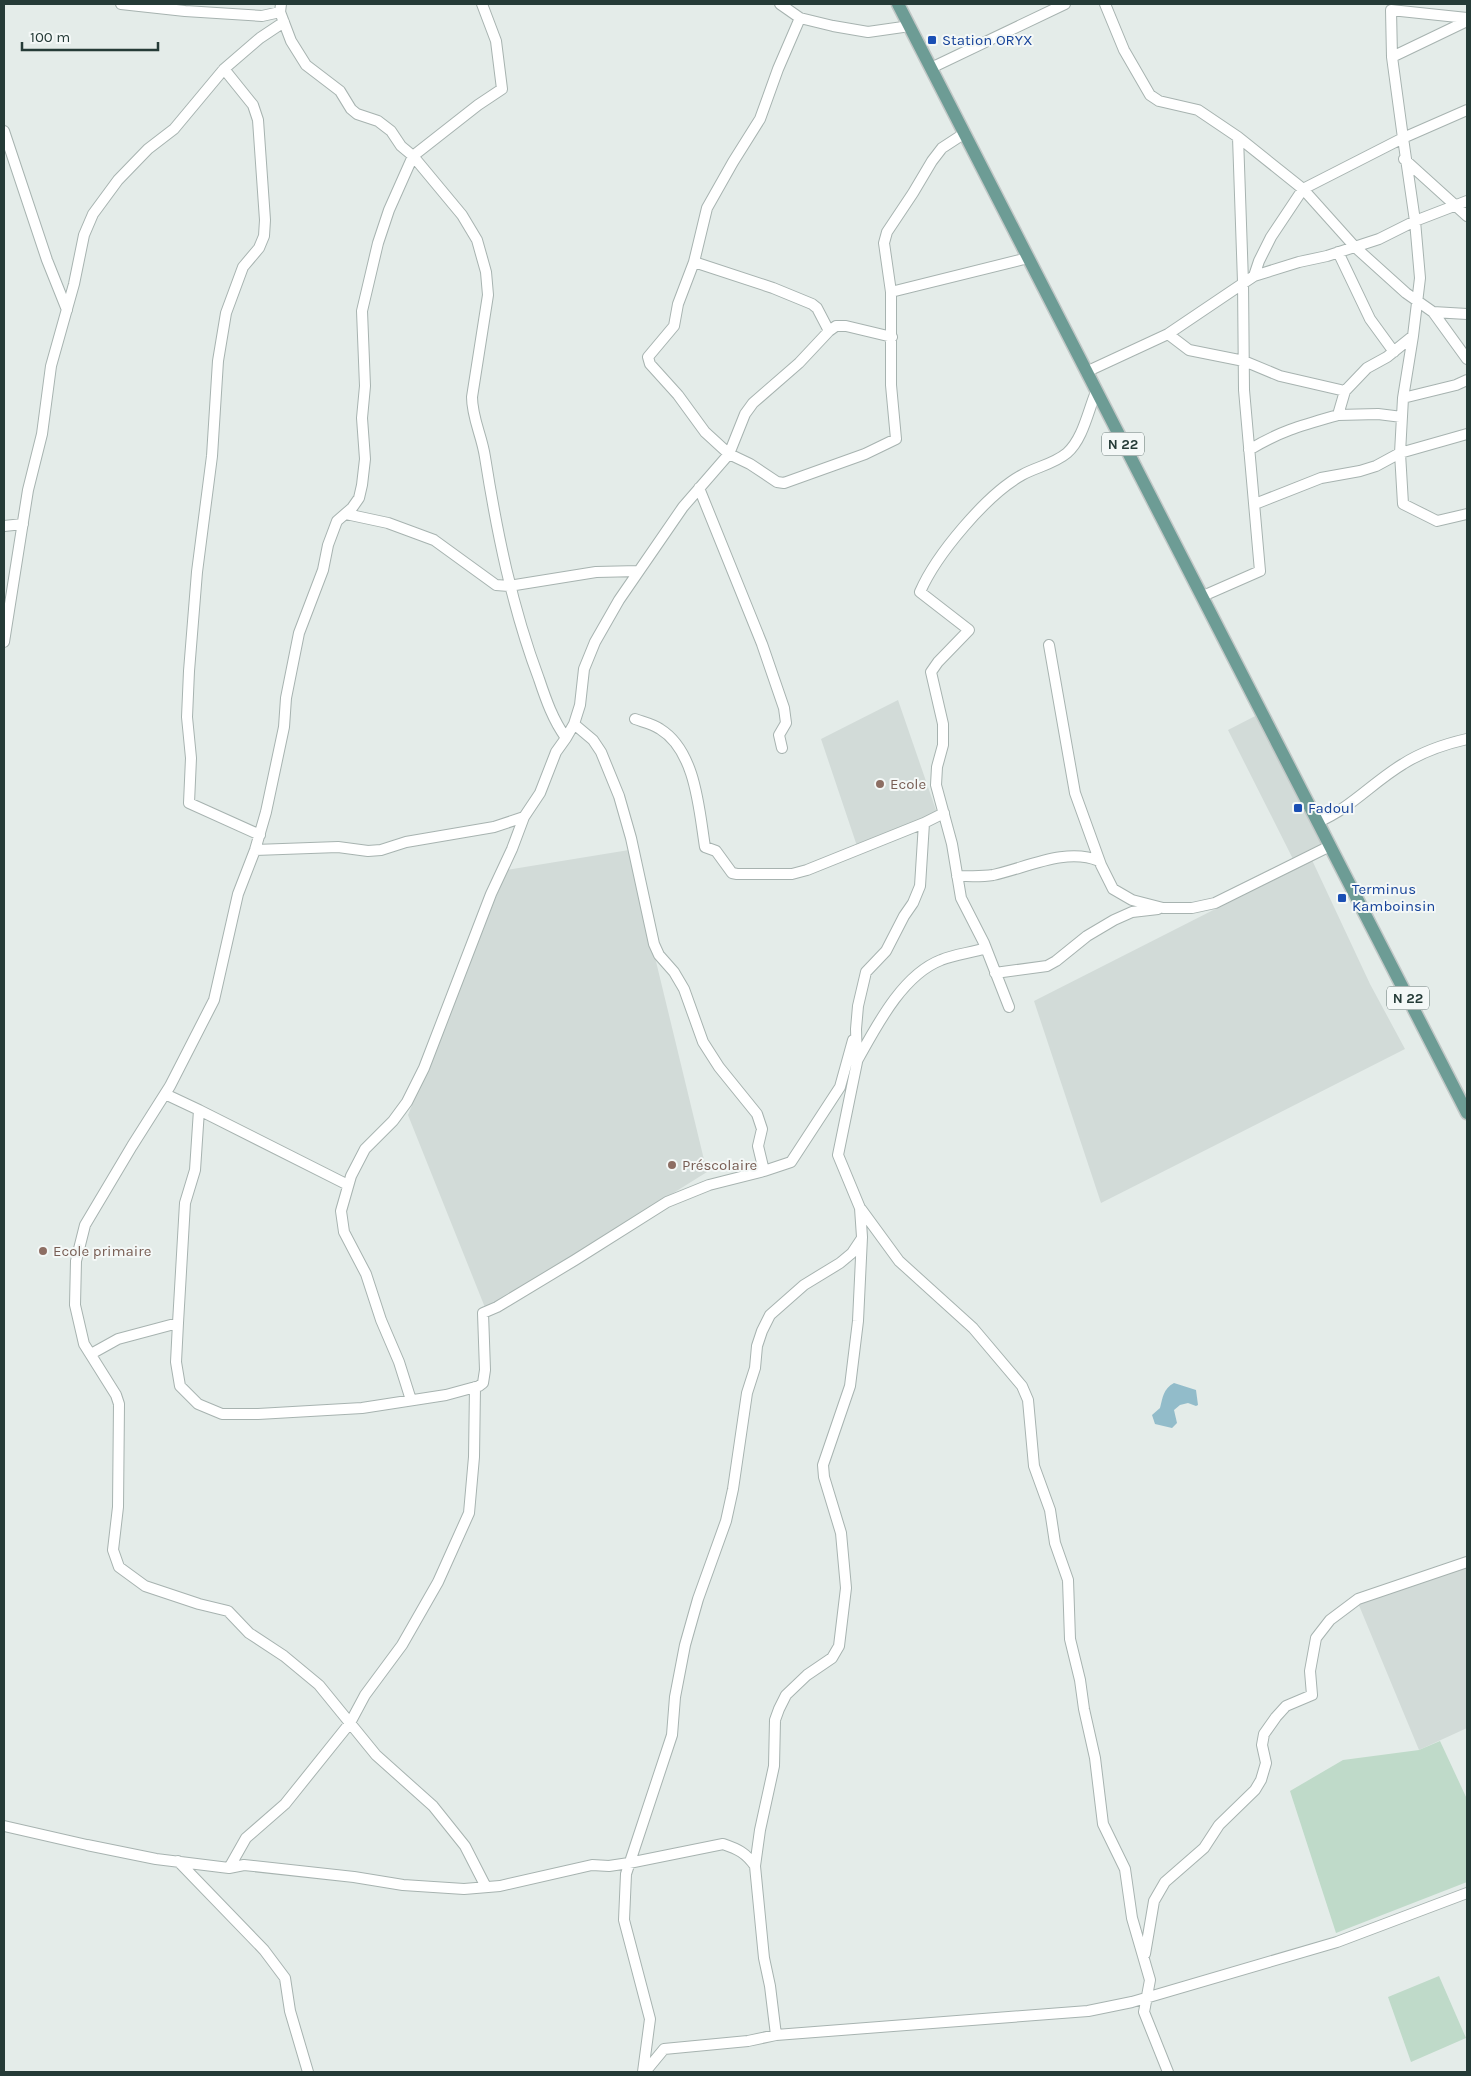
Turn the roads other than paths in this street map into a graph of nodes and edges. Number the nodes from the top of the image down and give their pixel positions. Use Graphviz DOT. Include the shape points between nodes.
graph roads {
  1 [pos="122,4"];
  2 [pos="208,4"];
  3 [pos="482,4"];
  4 [pos="780,4"];
  5 [pos="898,4"];
  6 [pos="1065,4"];
  7 [pos="1105,4"];
  8 [pos="1390,7"];
  9 [pos="282,13"];
  10 [pos="218,14"];
  11 [pos="800,18"];
  12 [pos="1467,20"];
  13 [pos="910,26"];
  14 [pos="1392,57"];
  15 [pos="931,68"];
  16 [pos="224,69"];
  17 [pos="1467,110"];
  18 [pos="4,131"];
  19 [pos="965,133"];
  20 [pos="1238,137"];
  21 [pos="1402,138"];
  22 [pos="413,156"];
  23 [pos="1404,159"];
  24 [pos="1304,189"];
  25 [pos="1467,201"];
  26 [pos="1455,206"];
  27 [pos="1467,216"];
  28 [pos="1415,221"];
  29 [pos="1355,247"];
  30 [pos="1338,252"];
  31 [pos="1028,258"];
  32 [pos="694,262"];
  33 [pos="1254,276"];
  34 [pos="1243,282"];
  35 [pos="891,292"];
  36 [pos="1416,302"];
  37 [pos="67,310"];
  38 [pos="1433,312"];
  39 [pos="1467,314"];
  40 [pos="829,331"];
  41 [pos="1168,334"];
  42 [pos="1413,336"];
  43 [pos="892,337"];
  44 [pos="1394,352"];
  45 [pos="1467,359"];
  46 [pos="1244,361"];
  47 [pos="1086,372"];
  48 [pos="1467,380"];
  49 [pos="1345,391"];
  50 [pos="1096,392"];
  51 [pos="1403,398"];
  52 [pos="1338,415"];
  53 [pos="1402,417"];
  54 [pos="1467,434"];
  55 [pos="1249,450"];
  56 [pos="1400,453"];
  57 [pos="729,454"];
  58 [pos="698,488"];
  59 [pos="1255,504"];
  60 [pos="346,514"];
  61 [pos="1467,514"];
  62 [pos="23,524"];
  63 [pos="4,526"];
  64 [pos="16,571"];
  65 [pos="638,571"];
  66 [pos="4,574"];
  67 [pos="509,586"];
  68 [pos="1203,596"];
  69 [pos="4,642"];
  70 [pos="1049,645"];
  71 [pos="635,720"];
  72 [pos="574,724"];
  73 [pos="566,738"];
  74 [pos="1467,739"];
  75 [pos="782,748"];
  76 [pos="944,813"];
  77 [pos="524,818"];
  78 [pos="1318,822"];
  79 [pos="924,823"];
  80 [pos="260,835"];
  81 [pos="1330,846"];
  82 [pos="255,850"];
  83 [pos="1099,861"];
  84 [pos="957,876"];
  85 [pos="1163,908"];
  86 [pos="986,948"];
  87 [pos="995,973"];
  88 [pos="1009,1007"];
  89 [pos="856,1029"];
  90 [pos="857,1062"];
  91 [pos="165,1094"];
  92 [pos="199,1110"];
  93 [pos="1467,1114"];
  94 [pos="764,1171"];
  95 [pos="348,1185"];
  96 [pos="860,1208"];
  97 [pos="862,1237"];
  98 [pos="178,1323"];
  99 [pos="91,1354"];
  100 [pos="475,1387"];
  101 [pos="411,1400"];
  102 [pos="1467,1562"];
  103 [pos="350,1723"];
  104 [pos="4,1826"];
  105 [pos="178,1861"];
  106 [pos="629,1862"];
  107 [pos="755,1866"];
  108 [pos="229,1868"];
  109 [pos="486,1887"];
  110 [pos="1467,1893"];
  111 [pos="1145,1956"];
  112 [pos="1148,1997"];
  113 [pos="648,2034"];
  114 [pos="776,2035"];
  115 [pos="664,2049"];
  116 [pos="308,2072"];
  117 [pos="644,2072"];
  118 [pos="1168,2072"];
  1 -- 10 [label="street"];
  2 -- 10 [label="street"];
  3 -- 22 [label="street" via="496,41 502,89"];
  4 -- 11 [label="street"];
  5 -- 13 [label="main road, N 22"];
  6 -- 15 [label="street"];
  7 -- 20 [label="street" via="1124,50 1150,95 1159,101 1198,110"];
  8 -- 12 [label="street"];
  8 -- 14 [label="street"];
  9 -- 10 [label="street" via="262,16"];
  9 -- 16 [label="street" via="260,38"];
  9 -- 22 [label="street" via="291,41 306,65 340,91 357,114 378,121 391,131"];
  11 -- 13 [label="street" via="868,32"];
  11 -- 32 [label="street" via="760,120 707,208"];
  12 -- 14 [label="street"];
  13 -- 15 [label="main road, N 22"];
  14 -- 21 [label="street"];
  15 -- 19 [label="main road, N 22"];
  16 -- 37 [label="street" via="174,129 148,149 118,180 93,214 84,235"];
  16 -- 80 [label="street" via="253,106 258,120 266,220 259,248 244,266 226,313 218,360 212,456 189,680 189,803"];
  17 -- 21 [label="street"];
  18 -- 37 [label="street"];
  19 -- 31 [label="main road, N 22"];
  19 -- 35 [label="street" via="942,148 887,232 884,243"];
  20 -- 24 [label="street"];
  20 -- 34 [label="street"];
  21 -- 23 [label="street"];
  21 -- 24 [label="street"];
  22 -- 60 [label="street" via="378,243 362,312 365,459 359,498"];
  22 -- 67 [label="street" via="462,215 478,240 486,272 488,295 472,410 484,454"];
  23 -- 26 [label="street"];
  23 -- 28 [label="street"];
  24 -- 29 [label="street"];
  24 -- 33 [label="street" via="1271,237"];
  25 -- 26 [label="street"];
  26 -- 27 [label="street"];
  26 -- 28 [label="street"];
  28 -- 29 [label="street"];
  28 -- 36 [label="street" via="1420,278"];
  29 -- 30 [label="street"];
  29 -- 36 [label="street"];
  30 -- 33 [label="street"];
  30 -- 44 [label="street" via="1370,319"];
  31 -- 35 [label="street"];
  31 -- 47 [label="main road, N 22"];
  32 -- 40 [label="street" via="812,304"];
  32 -- 57 [label="street" via="682,290 674,326 648,357 650,364 705,432"];
  33 -- 34 [label="street"];
  34 -- 41 [label="street"];
  34 -- 46 [label="street"];
  35 -- 43 [label="street"];
  36 -- 38 [label="street"];
  36 -- 42 [label="street"];
  37 -- 62 [label="street" via="51,366 42,434"];
  38 -- 39 [label="street"];
  38 -- 45 [label="street"];
  40 -- 43 [label="street" via="836,326 846,326"];
  40 -- 57 [label="street" via="799,363 753,403 745,414"];
  41 -- 46 [label="street" via="1189,350"];
  41 -- 47 [label="street"];
  42 -- 44 [label="street"];
  42 -- 51 [label="street"];
  43 -- 57 [label="street" via="891,385 896,439 865,454 784,483"];
  44 -- 49 [label="street" via="1367,368"];
  46 -- 49 [label="street" via="1280,376"];
  46 -- 55 [label="street"];
  47 -- 50 [label="main road, N 22"];
  48 -- 51 [label="street"];
  49 -- 52 [label="street"];
  50 -- 68 [label="main road, N 22"];
  50 -- 76 [label="street" via="1084,428 1068,452 1001,488 928,573 920,592 969,630 931,672 943,724 936,784"];
  51 -- 53 [label="street"];
  52 -- 53 [label="street"];
  52 -- 55 [label="street" via="1275,434"];
  53 -- 56 [label="street"];
  54 -- 56 [label="street"];
  55 -- 59 [label="street"];
  56 -- 59 [label="street" via="1376,466 1321,478"];
  56 -- 61 [label="street" via="1403,504 1436,522"];
  57 -- 58 [label="street"];
  58 -- 65 [label="street"];
  58 -- 75 [label="street" via="762,644 784,708 786,723 779,735"];
  59 -- 68 [label="street" via="1260,571"];
  60 -- 67 [label="street" via="388,523 434,540 496,585"];
  60 -- 80 [label="street" via="338,520 333,532 323,570 299,633 282,736"];
  62 -- 63 [label="street"];
  62 -- 64 [label="street"];
  64 -- 66 [label="street"];
  64 -- 69 [label="street"];
  65 -- 67 [label="street" via="596,572"];
  65 -- 72 [label="street" via="588,657"];
  67 -- 73 [label="street" via="544,696"];
  68 -- 78 [label="main road, N 22"];
  70 -- 83 [label="street" via="1074,793"];
  71 -- 79 [label="street" via="660,728 681,753 693,774 705,847 716,852 732,873 792,874 808,870"];
  72 -- 73 [label="street"];
  72 -- 94 [label="street" via="593,740 601,752 619,796 659,955 684,989 703,1042 718,1067 757,1114 762,1128 758,1146"];
  73 -- 77 [label="street" via="556,752 540,793"];
  74 -- 78 [label="street" via="1404,763 1351,804"];
  76 -- 79 [label="street"];
  76 -- 84 [label="street"];
  77 -- 82 [label="street" via="380,850 338,847"];
  77 -- 95 [label="street" via="424,1068 407,1102 365,1149"];
  78 -- 81 [label="main road, N 22"];
  79 -- 89 [label="street" via="920,886 886,951 866,972"];
  80 -- 82 [label="street"];
  81 -- 85 [label="street" via="1215,903 1192,908"];
  81 -- 93 [label="main road, N 22"];
  82 -- 91 [label="street" via="238,894 214,1000"];
  83 -- 84 [label="street" via="1082,855 990,875"];
  83 -- 85 [label="street" via="1113,889 1132,900"];
  84 -- 86 [label="street" via="962,898"];
  85 -- 87 [label="street" via="1132,912 1114,920 1047,966"];
  86 -- 87 [label="street"];
  86 -- 90 [label="street" via="941,960 916,976 887,1008"];
  87 -- 88 [label="street"];
  89 -- 90 [label="street"];
  89 -- 94 [label="street" via="840,1087 812,1131 791,1162"];
  90 -- 96 [label="street" via="838,1155"];
  91 -- 92 [label="street"];
  91 -- 99 [label="street" via="85,1226 76,1261 75,1305 84,1344"];
  92 -- 95 [label="street"];
  92 -- 98 [label="street" via="195,1170 185,1203"];
  94 -- 100 [label="street" via="709,1185 667,1202 483,1313 484,1383"];
  95 -- 101 [label="street" via="342,1211 344,1232 366,1274"];
  96 -- 97 [label="street"];
  96 -- 111 [label="street" via="899,1261 973,1328 1022,1386 1028,1400 1034,1466 1050,1510 1055,1543 1068,1580 1070,1639 1096,1758 1103,1824 1125,1869 1132,1918"];
  97 -- 106 [label="street" via="840,1264 785,1300 770,1315 762,1331 747,1393 726,1520 685,1645 672,1735"];
  97 -- 107 [label="street" via="858,1321 850,1386 823,1465 841,1533 846,1588 839,1646 832,1658 786,1695 779,1710 774,1766"];
  98 -- 99 [label="street" via="118,1339"];
  98 -- 101 [label="street" via="176,1362 180,1386 198,1404 222,1414 362,1408"];
  99 -- 103 [label="street" via="119,1404 118,1507 113,1550 119,1567 145,1586 228,1610 249,1633 319,1685"];
  100 -- 101 [label="street"];
  100 -- 103 [label="street" via="469,1513 438,1582 402,1645 365,1695"];
  102 -- 111 [label="street" via="1358,1599 1330,1620 1316,1638 1310,1671 1312,1696 1286,1706 1276,1716 1264,1734 1262,1745 1266,1763 1255,1790 1219,1825 1204,1848 1165,1882 1154,1901"];
  103 -- 108 [label="street" via="285,1804 246,1838"];
  103 -- 109 [label="street" via="376,1755 433,1806 464,1846"];
  104 -- 105 [label="street"];
  105 -- 108 [label="street"];
  105 -- 116 [label="street" via="264,1950 285,1978 290,2012"];
  106 -- 107 [label="street" via="723,1844 738,1849"];
  106 -- 109 [label="street" via="592,1865"];
  106 -- 113 [label="street" via="624,1920 650,2019"];
  107 -- 114 [label="street"];
  108 -- 109 [label="street" via="244,1865 403,1885 464,1889"];
  110 -- 112 [label="street" via="1337,1942"];
  111 -- 112 [label="street" via="1150,1980"];
  112 -- 114 [label="street" via="1088,2011"];
  112 -- 118 [label="street" via="1144,2012"];
  113 -- 115 [label="street"];
  113 -- 117 [label="street"];
  114 -- 115 [label="street"];
  115 -- 117 [label="street"];
}
